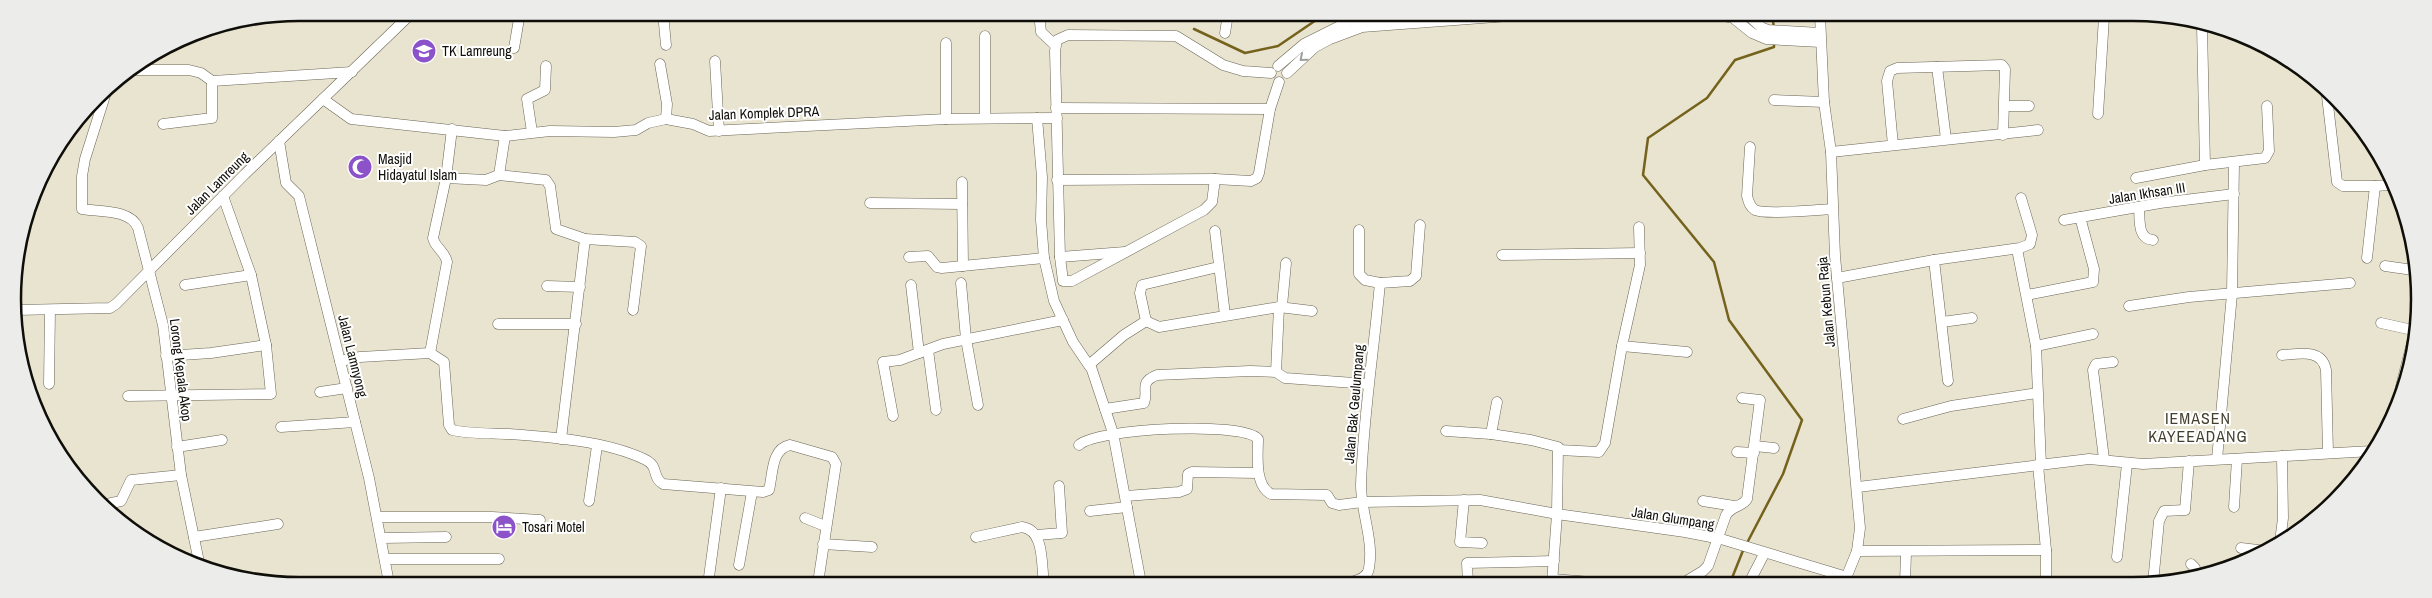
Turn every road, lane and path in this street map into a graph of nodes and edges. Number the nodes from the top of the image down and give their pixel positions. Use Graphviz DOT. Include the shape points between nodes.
graph roads {
  1 [pos="404,21"];
  2 [pos="519,21"];
  3 [pos="664,21"];
  4 [pos="1040,21"];
  5 [pos="1226,21"];
  6 [pos="1350,21"];
  7 [pos="1383,21"];
  8 [pos="1738,21"];
  9 [pos="1754,21"];
  10 [pos="1820,21"];
  11 [pos="2101,21"];
  12 [pos="2202,30"];
  13 [pos="1225,33"];
  14 [pos="1767,35"];
  15 [pos="985,36"];
  16 [pos="1820,37"];
  17 [pos="946,43"];
  18 [pos="666,45"];
  19 [pos="1055,45"];
  20 [pos="514,48"];
  21 [pos="715,61"];
  22 [pos="660,64"];
  23 [pos="546,66"];
  24 [pos="1937,67"];
  25 [pos="142,70"];
  26 [pos="1274,70"];
  27 [pos="352,72"];
  28 [pos="1287,73"];
  29 [pos="212,81"];
  30 [pos="1279,82"];
  31 [pos="323,99"];
  32 [pos="1774,100"];
  33 [pos="1824,102"];
  34 [pos="2328,102"];
  35 [pos="102,104"];
  36 [pos="2005,106"];
  37 [pos="2029,106"];
  38 [pos="2267,106"];
  39 [pos="1270,109"];
  40 [pos="1057,113"];
  41 [pos="2098,114"];
  42 [pos="946,118"];
  43 [pos="985,118"];
  44 [pos="1037,118"];
  45 [pos="666,119"];
  46 [pos="163,124"];
  47 [pos="452,129"];
  48 [pos="2038,130"];
  49 [pos="719,131"];
  50 [pos="532,132"];
  51 [pos="2003,135"];
  52 [pos="505,136"];
  53 [pos="1946,139"];
  54 [pos="279,140"];
  55 [pos="1893,144"];
  56 [pos="1750,147"];
  57 [pos="1831,152"];
  58 [pos="2234,162"];
  59 [pos="2205,165"];
  60 [pos="499,175"];
  61 [pos="446,178"];
  62 [pos="2136,178"];
  63 [pos="1215,179"];
  64 [pos="1058,180"];
  65 [pos="962,182"];
  66 [pos="2386,185"];
  67 [pos="2375,186"];
  68 [pos="2234,194"];
  69 [pos="223,196"];
  70 [pos="2022,198"];
  71 [pos="870,203"];
  72 [pos="962,204"];
  73 [pos="2139,207"];
  74 [pos="1832,209"];
  75 [pos="2080,217"];
  76 [pos="2064,220"];
  77 [pos="1420,225"];
  78 [pos="1639,227"];
  79 [pos="1359,230"];
  80 [pos="1215,231"];
  81 [pos="585,239"];
  82 [pos="2153,240"];
  83 [pos="2017,249"];
  84 [pos="1131,251"];
  85 [pos="1640,253"];
  86 [pos="1502,255"];
  87 [pos="909,257"];
  88 [pos="1060,257"];
  89 [pos="1044,258"];
  90 [pos="2367,258"];
  91 [pos="1934,260"];
  92 [pos="1286,263"];
  93 [pos="963,266"];
  94 [pos="2385,266"];
  95 [pos="1218,267"];
  96 [pos="2409,269"];
  97 [pos="149,270"];
  98 [pos="251,275"];
  99 [pos="1837,278"];
  100 [pos="961,283"];
  101 [pos="1380,283"];
  102 [pos="2350,284"];
  103 [pos="185,285"];
  104 [pos="911,285"];
  105 [pos="547,286"];
  106 [pos="580,287"];
  107 [pos="2232,294"];
  108 [pos="2027,295"];
  109 [pos="2129,306"];
  110 [pos="1281,307"];
  111 [pos="22,310"];
  112 [pos="50,310"];
  113 [pos="633,310"];
  114 [pos="1312,311"];
  115 [pos="1225,315"];
  116 [pos="1972,318"];
  117 [pos="1063,320"];
  118 [pos="1146,321"];
  119 [pos="1942,322"];
  120 [pos="2381,323"];
  121 [pos="498,324"];
  122 [pos="576,324"];
  123 [pos="2409,328"];
  124 [pos="2093,334"];
  125 [pos="966,339"];
  126 [pos="266,344"];
  127 [pos="1622,346"];
  128 [pos="2036,346"];
  129 [pos="923,351"];
  130 [pos="1687,352"];
  131 [pos="430,353"];
  132 [pos="2282,355"];
  133 [pos="166,356"];
  134 [pos="340,361"];
  135 [pos="2114,362"];
  136 [pos="1090,367"];
  137 [pos="1276,372"];
  138 [pos="1948,381"];
  139 [pos="49,384"];
  140 [pos="1368,384"];
  141 [pos="347,388"];
  142 [pos="320,392"];
  143 [pos="2037,393"];
  144 [pos="128,396"];
  145 [pos="170,396"];
  146 [pos="1742,398"];
  147 [pos="1497,402"];
  148 [pos="978,405"];
  149 [pos="1106,409"];
  150 [pos="936,410"];
  151 [pos="893,416"];
  152 [pos="1903,419"];
  153 [pos="355,422"];
  154 [pos="281,427"];
  155 [pos="1446,431"];
  156 [pos="1113,434"];
  157 [pos="1491,434"];
  158 [pos="561,439"];
  159 [pos="222,440"];
  160 [pos="1079,445"];
  161 [pos="597,446"];
  162 [pos="177,447"];
  163 [pos="1774,448"];
  164 [pos="1559,450"];
  165 [pos="1755,450"];
  166 [pos="2365,451"];
  167 [pos="1736,452"];
  168 [pos="2328,453"];
  169 [pos="2282,456"];
  170 [pos="2104,459"];
  171 [pos="2217,459"];
  172 [pos="2237,459"];
  173 [pos="2189,461"];
  174 [pos="2127,464"];
  175 [pos="2040,465"];
  176 [pos="1258,473"];
  177 [pos="180,476"];
  178 [pos="1059,486"];
  179 [pos="1858,487"];
  180 [pos="721,488"];
  181 [pos="752,492"];
  182 [pos="1126,496"];
  183 [pos="1464,500"];
  184 [pos="590,501"];
  185 [pos="1703,501"];
  186 [pos="1362,502"];
  187 [pos="111,503"];
  188 [pos="1734,506"];
  189 [pos="1127,507"];
  190 [pos="2234,507"];
  191 [pos="1090,511"];
  192 [pos="1558,514"];
  193 [pos="378,517"];
  194 [pos="805,518"];
  195 [pos="540,520"];
  196 [pos="278,524"];
  197 [pos="825,526"];
  198 [pos="2281,534"];
  199 [pos="1036,535"];
  200 [pos="194,537"];
  201 [pos="446,537"];
  202 [pos="976,537"];
  203 [pos="382,538"];
  204 [pos="1718,539"];
  205 [pos="1482,543"];
  206 [pos="823,544"];
  207 [pos="872,547"];
  208 [pos="2241,548"];
  209 [pos="2253,549"];
  210 [pos="2046,550"];
  211 [pos="1857,552"];
  212 [pos="1906,553"];
  213 [pos="1764,554"];
  214 [pos="2117,557"];
  215 [pos="198,558"];
  216 [pos="386,559"];
  217 [pos="499,559"];
  218 [pos="1554,562"];
  219 [pos="2191,564"];
  220 [pos="739,565"];
  221 [pos="2195,569"];
  222 [pos="2154,576"];
  223 [pos="389,577"];
  224 [pos="709,577"];
  225 [pos="819,577"];
  226 [pos="1043,577"];
  227 [pos="1140,577"];
  228 [pos="1363,577"];
  229 [pos="1467,577"];
  230 [pos="1552,577"];
  231 [pos="1694,577"];
  232 [pos="1752,577"];
  233 [pos="1839,577"];
  234 [pos="1847,577"];
  235 [pos="1905,577"];
  236 [pos="2046,577"];
  1 -- 27 [label="street, Jalan Lamreung"];
  2 -- 20 [label="street"];
  3 -- 18 [label="street"];
  4 -- 19 [label="street" via="1041,32"];
  5 -- 13 [label="street"];
  6 -- 26 [label="street" via="1304,44"];
  7 -- 28 [label="street, one-way" via="1330,39"];
  8 -- 14 [label="street" via="1752,33"];
  9 -- 14 [label="street"];
  10 -- 16 [label="street, Jalan Kebun Raja"];
  11 -- 41 [label="street"];
  12 -- 59 [label="street"];
  14 -- 16 [label="street"];
  15 -- 43 [label="street"];
  16 -- 33 [label="street, Jalan Kebun Raja"];
  17 -- 42 [label="street"];
  19 -- 26 [label="street" via="1059,37 1068,35 1176,36 1224,65 1243,70"];
  19 -- 40 [label="street"];
  21 -- 49 [label="street"];
  22 -- 45 [label="street" via="667,104"];
  23 -- 50 [label="street" via="545,90 527,99"];
  24 -- 36 [label="street" via="2002,65 2005,69"];
  24 -- 53 [label="street"];
  24 -- 55 [label="street" via="1897,68 1890,72 1887,81"];
  25 -- 29 [label="street" via="189,70"];
  26 -- 28 [label="street" via="1285,69"];
  26 -- 30 [label="street" via="1272,78"];
  27 -- 29 [label="street"];
  27 -- 31 [label="street, Jalan Lamreung"];
  28 -- 30 [label="street"];
  29 -- 46 [label="street" via="212,118"];
  30 -- 39 [label="street"];
  31 -- 47 [label="street, Jalan Komplek DPRA" via="351,119"];
  31 -- 54 [label="street, Jalan Lamreung"];
  32 -- 33 [label="street"];
  33 -- 57 [label="street, Jalan Kebun Raja"];
  34 -- 67 [label="street" via="2337,182 2343,186"];
  35 -- 97 [label="street, Lorong Kepala Akop" via="85,159 82,209 126,215 136,223"];
  36 -- 37 [label="street"];
  36 -- 51 [label="street"];
  38 -- 58 [label="street" via="2269,154 2265,158"];
  39 -- 40 [label="street, Jalan Komplek DPRA"];
  39 -- 63 [label="street" via="1257,178 1252,181"];
  40 -- 44 [label="street, Jalan Komplek DPRA"];
  40 -- 64 [label="street"];
  42 -- 43 [label="street, Jalan Komplek DPRA"];
  42 -- 49 [label="street, Jalan Komplek DPRA"];
  43 -- 44 [label="street, Jalan Komplek DPRA"];
  44 -- 89 [label="street"];
  45 -- 49 [label="street, Jalan Komplek DPRA"];
  45 -- 50 [label="street, Jalan Komplek DPRA" via="636,130"];
  47 -- 52 [label="street, Jalan Komplek DPRA"];
  47 -- 61 [label="street"];
  48 -- 51 [label="street"];
  50 -- 52 [label="street, Jalan Komplek DPRA"];
  51 -- 53 [label="street"];
  52 -- 60 [label="street"];
  53 -- 55 [label="street"];
  54 -- 69 [label="street, Jalan Lamreung"];
  54 -- 134 [label="street, Jalan Lamnyong" via="286,183 299,196"];
  55 -- 57 [label="street"];
  56 -- 74 [label="street" via="1747,196 1754,209 1768,212"];
  57 -- 74 [label="street, Jalan Kebun Raja"];
  58 -- 59 [label="street"];
  58 -- 68 [label="street"];
  59 -- 62 [label="street"];
  60 -- 61 [label="street" via="486,180"];
  60 -- 81 [label="street" via="546,180 550,186 556,230"];
  61 -- 131 [label="street" via="433,238 447,262"];
  63 -- 64 [label="street"];
  63 -- 84 [label="street" via="1212,202 1204,210"];
  64 -- 88 [label="street"];
  65 -- 72 [label="street"];
  66 -- 67 [label="street"];
  67 -- 90 [label="street"];
  68 -- 73 [label="street, Jalan Ikhsan III"];
  68 -- 107 [label="street"];
  69 -- 97 [label="street, Jalan Lamreung"];
  69 -- 98 [label="street"];
  70 -- 83 [label="street" via="2032,240"];
  71 -- 72 [label="street"];
  72 -- 93 [label="street"];
  73 -- 75 [label="street, Jalan Ikhsan III"];
  73 -- 82 [label="street" via="2142,235"];
  74 -- 99 [label="street, Jalan Kebun Raja"];
  75 -- 76 [label="street, Jalan Ikhsan III"];
  75 -- 108 [label="street" via="2094,269 2093,282"];
  77 -- 101 [label="street" via="1416,276 1410,281"];
  78 -- 85 [label="street"];
  79 -- 101 [label="street" via="1359,274 1365,280"];
  80 -- 95 [label="street"];
  81 -- 106 [label="street"];
  81 -- 113 [label="street" via="635,242 641,246"];
  83 -- 91 [label="street"];
  83 -- 108 [label="street"];
  84 -- 88 [label="street"];
  84 -- 88 [label="street" via="1069,282 1062,279"];
  85 -- 86 [label="street"];
  85 -- 127 [label="street"];
  87 -- 93 [label="street" via="928,256 942,268"];
  89 -- 93 [label="street"];
  89 -- 117 [label="street" via="1054,301"];
  91 -- 99 [label="street"];
  91 -- 119 [label="street"];
  92 -- 110 [label="street"];
  94 -- 96 [label="street"];
  95 -- 115 [label="street"];
  95 -- 118 [label="street" via="1142,285 1140,293"];
  97 -- 112 [label="street, Jalan Lamreung" via="110,308"];
  97 -- 133 [label="street, Lorong Kepala Akop" via="163,325"];
  98 -- 103 [label="street"];
  98 -- 126 [label="street"];
  99 -- 179 [label="street, Jalan Kebun Raja"];
  100 -- 125 [label="street"];
  101 -- 140 [label="street, Jalan Bak Geulumpang"];
  102 -- 107 [label="street"];
  104 -- 129 [label="street"];
  105 -- 106 [label="street"];
  106 -- 122 [label="street"];
  107 -- 109 [label="street"];
  107 -- 171 [label="street"];
  108 -- 128 [label="street"];
  110 -- 114 [label="street"];
  110 -- 115 [label="street"];
  110 -- 137 [label="street"];
  111 -- 112 [label="street, Jalan Lamreung"];
  112 -- 139 [label="street"];
  115 -- 118 [label="street" via="1159,327"];
  116 -- 119 [label="street"];
  117 -- 125 [label="street"];
  117 -- 136 [label="street"];
  118 -- 136 [label="street" via="1095,358"];
  119 -- 138 [label="street"];
  120 -- 123 [label="street"];
  121 -- 122 [label="street"];
  122 -- 158 [label="street"];
  124 -- 128 [label="street"];
  125 -- 129 [label="street"];
  125 -- 148 [label="street"];
  126 -- 133 [label="street"];
  126 -- 145 [label="street" via="271,394"];
  127 -- 130 [label="street"];
  127 -- 164 [label="street" via="1603,449 1591,452"];
  128 -- 143 [label="street"];
  129 -- 150 [label="street"];
  129 -- 151 [label="street" via="900,360 883,362"];
  131 -- 134 [label="street"];
  131 -- 158 [label="street" via="444,362 452,430"];
  132 -- 168 [label="street" via="2314,354 2324,361"];
  133 -- 145 [label="street, Lorong Kepala Akop"];
  134 -- 141 [label="street, Jalan Lamnyong"];
  135 -- 170 [label="street" via="2096,364 2093,370"];
  136 -- 149 [label="street"];
  137 -- 140 [label="street" via="1285,378"];
  137 -- 149 [label="street" via="1231,370 1157,375 1145,384 1144,403"];
  140 -- 186 [label="street, Jalan Bak Geulumpang"];
  141 -- 142 [label="street"];
  141 -- 153 [label="street, Jalan Lamnyong"];
  143 -- 152 [label="street" via="1951,401"];
  143 -- 175 [label="street"];
  144 -- 145 [label="street"];
  145 -- 162 [label="street, Lorong Kepala Akop"];
  146 -- 165 [label="street" via="1760,400"];
  147 -- 157 [label="street"];
  149 -- 156 [label="street"];
  153 -- 154 [label="street"];
  153 -- 193 [label="street, Jalan Lamnyong"];
  155 -- 157 [label="street"];
  156 -- 160 [label="street" via="1088,439"];
  156 -- 176 [label="street" via="1192,428 1255,435 1258,439"];
  156 -- 182 [label="street"];
  157 -- 164 [label="street" via="1555,446"];
  158 -- 161 [label="street"];
  159 -- 162 [label="street"];
  161 -- 180 [label="street" via="650,462 663,484"];
  161 -- 184 [label="street"];
  162 -- 177 [label="street, Lorong Kepala Akop"];
  163 -- 165 [label="street"];
  164 -- 192 [label="street"];
  165 -- 167 [label="street"];
  165 -- 188 [label="street" via="1747,499"];
  166 -- 168 [label="street"];
  168 -- 169 [label="street"];
  169 -- 172 [label="street"];
  169 -- 198 [label="street"];
  170 -- 174 [label="street"];
  170 -- 175 [label="street"];
  171 -- 172 [label="street"];
  171 -- 173 [label="street"];
  172 -- 190 [label="street"];
  173 -- 174 [label="street"];
  173 -- 222 [label="street" via="2185,510 2164,510 2159,521"];
  174 -- 214 [label="street"];
  175 -- 179 [label="street"];
  175 -- 210 [label="street"];
  176 -- 182 [label="street" via="1192,472 1188,474 1187,489 1179,492"];
  176 -- 186 [label="street, Jalan Glumpang" via="1266,491 1271,494 1327,495 1336,505"];
  177 -- 187 [label="street" via="131,480 121,502"];
  177 -- 200 [label="street, Lorong Kepala Akop"];
  178 -- 199 [label="street" via="1062,533"];
  179 -- 211 [label="street, Jalan Kebun Raja" via="1860,528"];
  180 -- 181 [label="street"];
  180 -- 224 [label="street"];
  181 -- 197 [label="street" via="769,490 775,458 783,447 790,445 832,456 836,464"];
  181 -- 220 [label="street"];
  182 -- 189 [label="street"];
  183 -- 186 [label="street, Jalan Glumpang"];
  183 -- 192 [label="street, Jalan Glumpang" via="1500,502"];
  183 -- 205 [label="street" via="1460,542"];
  185 -- 188 [label="street"];
  186 -- 228 [label="street, Jalan Bak Geulumpang" via="1369,569"];
  188 -- 204 [label="street" via="1726,515"];
  189 -- 191 [label="street"];
  189 -- 227 [label="street"];
  192 -- 204 [label="street, Jalan Glumpang"];
  192 -- 218 [label="street"];
  193 -- 195 [label="street"];
  193 -- 203 [label="street, Jalan Lamnyong"];
  194 -- 197 [label="street"];
  196 -- 200 [label="street"];
  197 -- 206 [label="street"];
  199 -- 202 [label="street" via="1022,527"];
  199 -- 226 [label="street"];
  200 -- 215 [label="street, Lorong Kepala Akop"];
  201 -- 203 [label="street"];
  203 -- 216 [label="street, Jalan Lamnyong"];
  204 -- 213 [label="street, Jalan Glumpang"];
  204 -- 231 [label="street" via="1708,566"];
  206 -- 207 [label="street"];
  206 -- 225 [label="street"];
  208 -- 209 [label="street"];
  210 -- 212 [label="street"];
  210 -- 236 [label="street"];
  211 -- 212 [label="street"];
  211 -- 234 [label="street, Jalan Kebun Raja"];
  212 -- 235 [label="street"];
  213 -- 232 [label="street"];
  213 -- 233 [label="street, Jalan Glumpang" via="1804,562"];
  216 -- 217 [label="street"];
  216 -- 223 [label="street, Jalan Lamnyong"];
  218 -- 229 [label="street" via="1466,563"];
  218 -- 230 [label="street"];
  219 -- 221 [label="street"];
}
